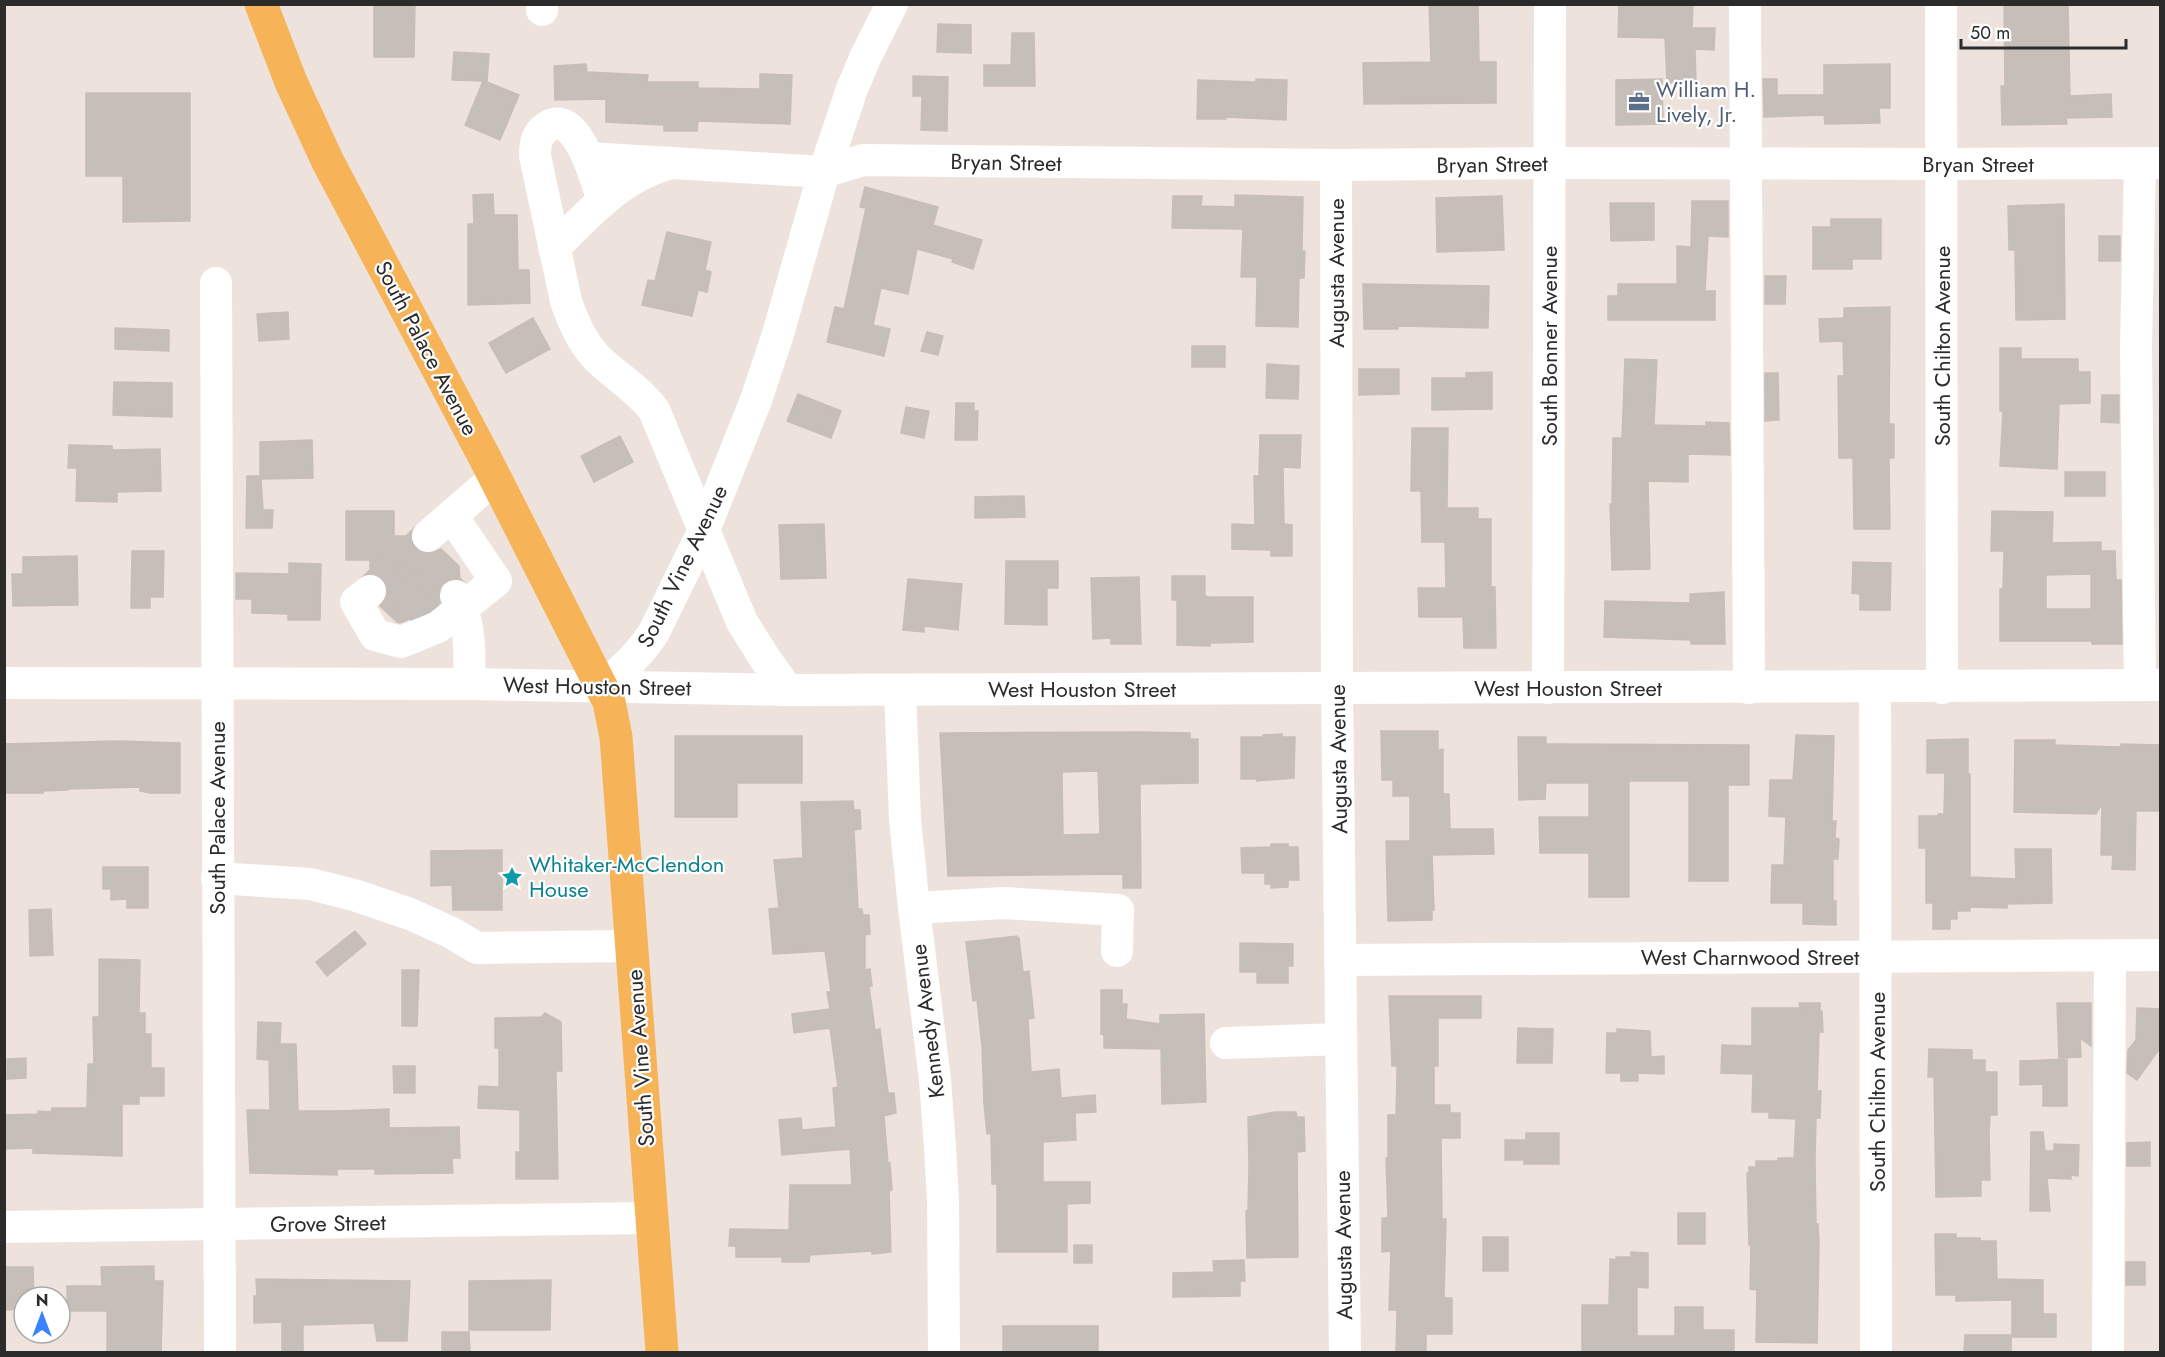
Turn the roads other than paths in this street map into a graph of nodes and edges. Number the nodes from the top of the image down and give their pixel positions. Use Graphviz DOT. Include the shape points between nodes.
graph roads {
  1 [pos="261,4"];
  2 [pos="892,4"];
  3 [pos="1550,4"];
  4 [pos="1746,4"];
  5 [pos="1941,4"];
  6 [pos="588,158"];
  7 [pos="674,162"];
  8 [pos="1549,163"];
  9 [pos="2150,163"];
  10 [pos="1746,164"];
  11 [pos="1942,164"];
  12 [pos="1336,165"];
  13 [pos="824,172"];
  14 [pos="603,201"];
  15 [pos="554,248"];
  16 [pos="216,283"];
  17 [pos="495,478"];
  18 [pos="452,516"];
  19 [pos="704,530"];
  20 [pos="428,536"];
  21 [pos="535,555"];
  22 [pos="496,581"];
  23 [pos="370,591"];
  24 [pos="460,602"];
  25 [pos="216,682"];
  26 [pos="4,683"];
  27 [pos="469,684"];
  28 [pos="2150,685"];
  29 [pos="603,686"];
  30 [pos="1337,687"];
  31 [pos="1875,687"];
  32 [pos="1548,688"];
  33 [pos="1749,688"];
  34 [pos="1941,688"];
  35 [pos="787,690"];
  36 [pos="900,690"];
  37 [pos="217,878"];
  38 [pos="914,908"];
  39 [pos="632,946"];
  40 [pos="1117,951"];
  41 [pos="2160,955"];
  42 [pos="1877,956"];
  43 [pos="2110,956"];
  44 [pos="1340,960"];
  45 [pos="1340,1039"];
  46 [pos="1226,1043"];
  47 [pos="651,1218"];
  48 [pos="219,1225"];
  49 [pos="4,1227"];
  50 [pos="220,1353"];
  51 [pos="662,1353"];
  52 [pos="944,1353"];
  53 [pos="1345,1353"];
  54 [pos="1876,1353"];
  55 [pos="2108,1353"];
  1 -- 17 [label="main road, South Palace Avenue" via="328,162"];
  2 -- 13 [label="street, South Vine Avenue" via="861,68"];
  3 -- 8 [label="street, South Bonner Avenue"];
  4 -- 10 [label="street"];
  5 -- 11 [label="street, South Chilton Avenue"];
  6 -- 7 [label="street"];
  6 -- 14 [label="street"];
  6 -- 15 [label="street" via="570,128 548,126 536,140 535,156"];
  7 -- 13 [label="street"];
  7 -- 14 [label="street" via="636,176"];
  8 -- 10 [label="street, Bryan Street"];
  8 -- 12 [label="street, Bryan Street"];
  8 -- 32 [label="street, South Bonner Avenue"];
  9 -- 11 [label="street, Bryan Street"];
  9 -- 28 [label="street" via="2136,348"];
  10 -- 11 [label="street, Bryan Street"];
  10 -- 33 [label="street"];
  11 -- 34 [label="street, South Chilton Avenue"];
  12 -- 13 [label="street, Bryan Street" via="863,160"];
  12 -- 30 [label="street, Augusta Avenue"];
  13 -- 19 [label="street, South Vine Avenue" via="770,359"];
  14 -- 15 [label="street"];
  15 -- 19 [label="street" via="572,320 587,346 644,396 654,410"];
  16 -- 25 [label="street, South Palace Avenue"];
  17 -- 18 [label="street"];
  17 -- 21 [label="main road, South Palace Avenue"];
  18 -- 20 [label="street"];
  18 -- 22 [label="street"];
  19 -- 29 [label="street, South Vine Avenue" via="644,648"];
  19 -- 35 [label="street" via="742,622"];
  21 -- 22 [label="street"];
  21 -- 29 [label="main road, South Palace Avenue"];
  22 -- 24 [label="street"];
  23 -- 24 [label="street" via="356,602 375,635 401,642"];
  24 -- 27 [label="street" via="470,643"];
  25 -- 26 [label="street, West Houston Street"];
  25 -- 27 [label="street, West Houston Street"];
  25 -- 37 [label="street, South Palace Avenue"];
  27 -- 29 [label="street, West Houston Street"];
  28 -- 34 [label="street, West Houston Street"];
  29 -- 35 [label="street, West Houston Street"];
  29 -- 39 [label="main road, South Vine Avenue" via="616,738"];
  30 -- 32 [label="street, West Houston Street"];
  30 -- 36 [label="street, West Houston Street"];
  30 -- 44 [label="street, Augusta Avenue"];
  31 -- 33 [label="street, West Houston Street"];
  31 -- 34 [label="street, West Houston Street"];
  31 -- 42 [label="street, South Chilton Avenue"];
  32 -- 33 [label="street, West Houston Street"];
  35 -- 36 [label="street, West Houston Street"];
  36 -- 38 [label="street, Kennedy Avenue" via="905,819"];
  37 -- 39 [label="street" via="310,884 354,895 410,914 477,948"];
  37 -- 48 [label="street, South Palace Avenue"];
  38 -- 40 [label="street" via="1004,903 1118,910"];
  38 -- 52 [label="street, Kennedy Avenue" via="940,1147"];
  39 -- 47 [label="main road, South Vine Avenue"];
  41 -- 43 [label="street, West Charnwood Street"];
  42 -- 43 [label="street, West Charnwood Street"];
  42 -- 44 [label="street, West Charnwood Street"];
  42 -- 54 [label="street, South Chilton Avenue"];
  43 -- 55 [label="street"];
  44 -- 45 [label="street, Augusta Avenue"];
  45 -- 46 [label="street"];
  45 -- 53 [label="street, Augusta Avenue"];
  47 -- 48 [label="street, Grove Street"];
  47 -- 51 [label="main road, South Vine Avenue"];
  48 -- 49 [label="street, Grove Street"];
  48 -- 50 [label="street, South Palace Avenue"];
}
